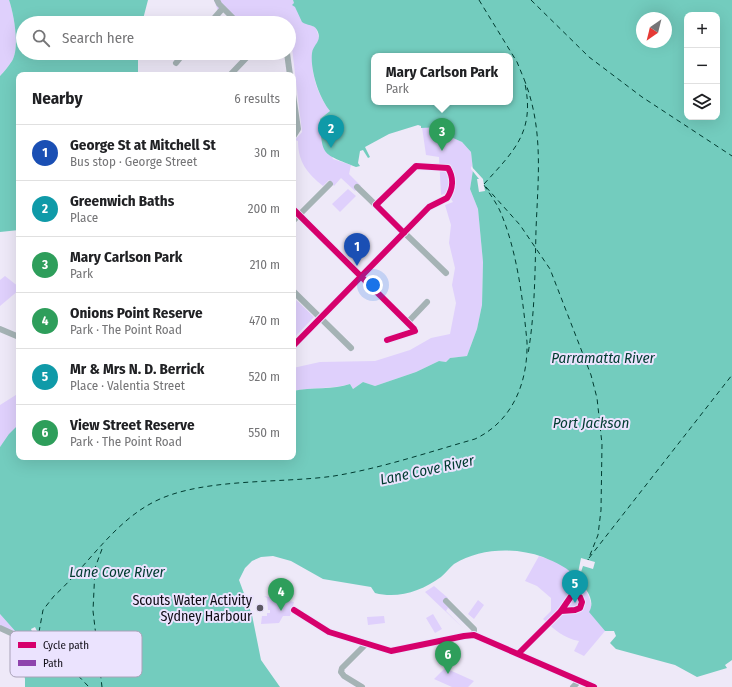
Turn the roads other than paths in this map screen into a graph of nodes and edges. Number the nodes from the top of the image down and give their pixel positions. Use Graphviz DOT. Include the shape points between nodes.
graph roads {
  1 [pos="217,0"];
  2 [pos="223,8"];
  3 [pos="216,16"];
  4 [pos="231,16"];
  5 [pos="178,60"];
  6 [pos="244,60"];
  7 [pos="288,60"];
  8 [pos="176,63"];
  9 [pos="233,72"];
  10 [pos="290,72"];
  11 [pos="296,115"];
  12 [pos="296,133"];
  13 [pos="330,184"];
  14 [pos="357,187"];
  15 [pos="376,205"];
  16 [pos="296,212"];
  17 [pos="299,215"];
  18 [pos="296,218"];
  19 [pos="404,233"];
  20 [pos="446,273"];
  21 [pos="361,276"];
  22 [pos="296,294"];
  23 [pos="428,302"];
  24 [pos="320,317"];
  25 [pos="408,322"];
  26 [pos="1,332"];
  27 [pos="16,337"];
  28 [pos="387,340"];
  29 [pos="296,343"];
  30 [pos="351,348"];
  31 [pos="446,601"];
  32 [pos="294,610"];
  33 [pos="561,611"];
  34 [pos="0,628"];
  35 [pos="10,634"];
  36 [pos="474,635"];
  37 [pos="366,644"];
  38 [pos="518,654"];
  39 [pos="579,681"];
  40 [pos="362,687"];
  41 [pos="573,687"];
  42 [pos="594,687"];
  1 -- 2 [label="street"];
  2 -- 3 [label="street"];
  2 -- 4 [label="street"];
  5 -- 8 [label="street"];
  6 -- 9 [label="street"];
  7 -- 10 [label="street"];
  11 -- 12 [label="street"];
  13 -- 17 [label="street"];
  14 -- 15 [label="street"];
  15 -- 19 [label="street"];
  15 -- 19 [label="street" via="412,168 418,165 448,168 452,176 452,187 446,200 431,205"];
  16 -- 17 [label="street"];
  17 -- 18 [label="street"];
  17 -- 21 [label="street"];
  19 -- 20 [label="street"];
  19 -- 21 [label="street"];
  21 -- 24 [label="street"];
  21 -- 25 [label="street"];
  22 -- 24 [label="street"];
  23 -- 25 [label="street"];
  24 -- 29 [label="street"];
  24 -- 30 [label="street"];
  25 -- 28 [label="street" via="415,331"];
  26 -- 27 [label="street"];
  31 -- 36 [label="street" via="472,626"];
  32 -- 37 [label="street" via="329,632"];
  33 -- 38 [label="street"];
  34 -- 35 [label="street"];
  36 -- 37 [label="street" via="390,652"];
  36 -- 38 [label="street"];
  37 -- 40 [label="street" via="341,672"];
  38 -- 39 [label="street"];
  39 -- 41 [label="street"];
  39 -- 42 [label="street"];
}
